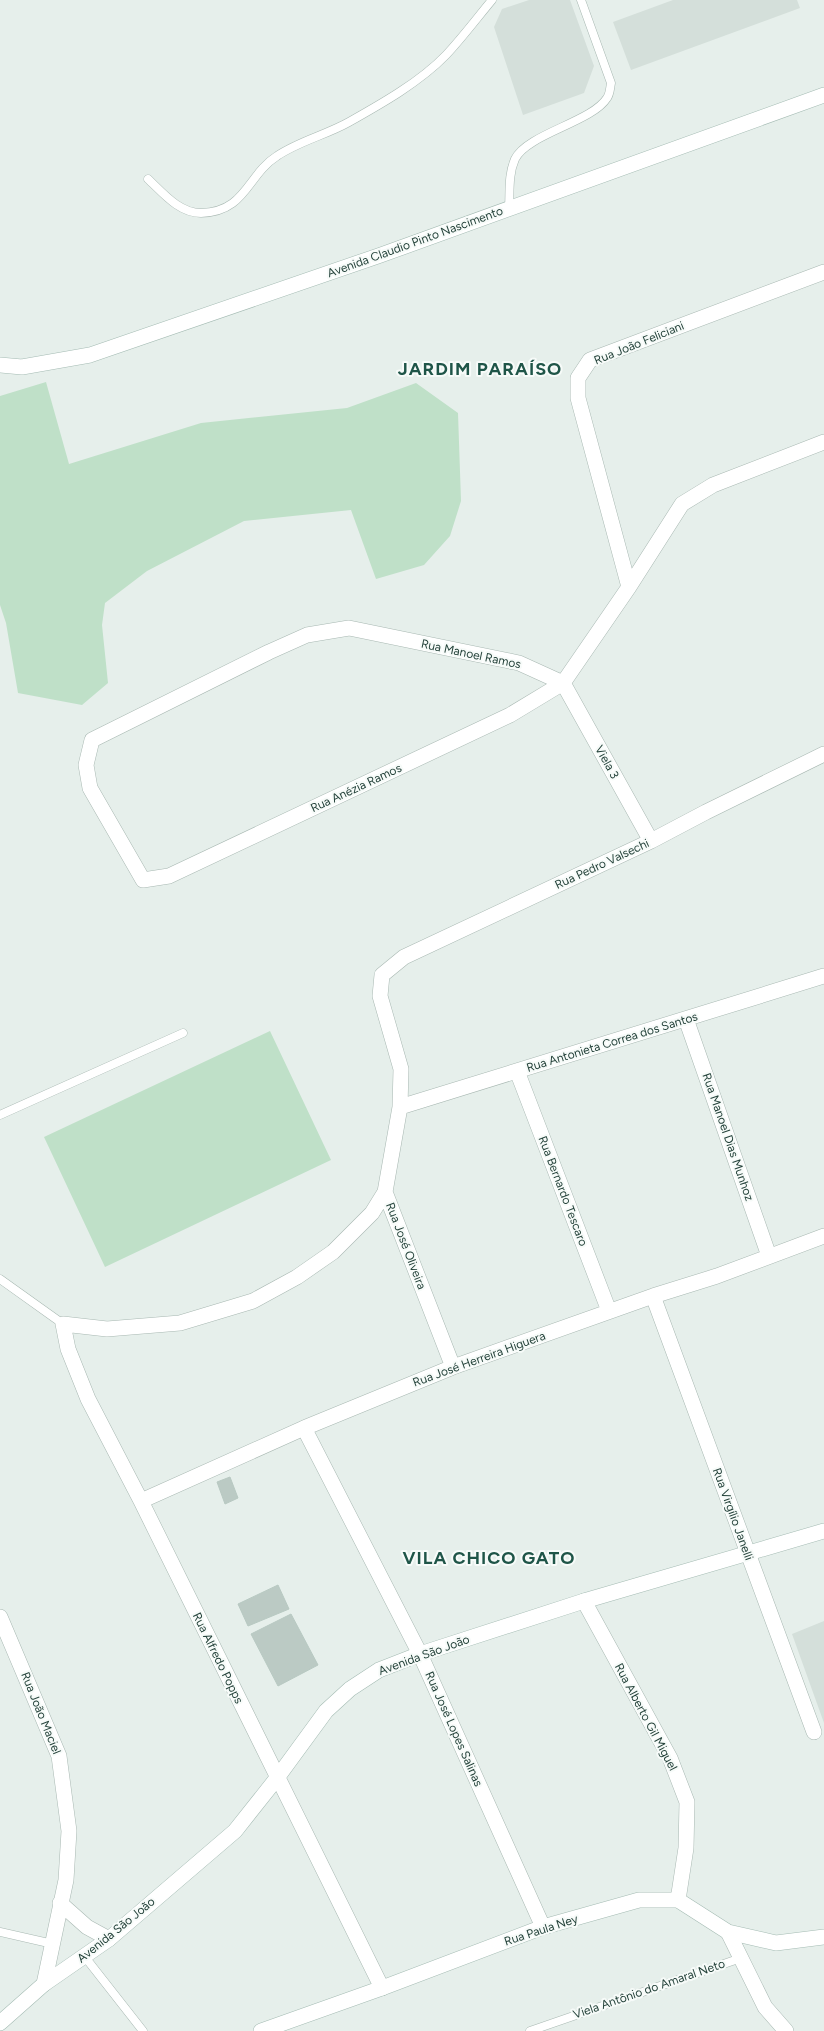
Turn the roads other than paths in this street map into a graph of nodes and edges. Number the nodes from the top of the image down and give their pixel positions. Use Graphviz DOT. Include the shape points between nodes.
graph roads {
  1 [pos="492,0"];
  2 [pos="581,0"];
  3 [pos="824,95"];
  4 [pos="148,179"];
  5 [pos="509,208"];
  6 [pos="824,272"];
  7 [pos="0,365"];
  8 [pos="824,442"];
  9 [pos="629,587"];
  10 [pos="563,683"];
  11 [pos="824,755"];
  12 [pos="651,841"];
  13 [pos="143,880"];
  14 [pos="382,975"];
  15 [pos="824,976"];
  16 [pos="686,1019"];
  17 [pos="183,1033"];
  18 [pos="517,1071"];
  19 [pos="400,1107"];
  20 [pos="0,1115"];
  21 [pos="385,1192"];
  22 [pos="824,1236"];
  23 [pos="769,1256"];
  24 [pos="0,1279"];
  25 [pos="653,1296"];
  26 [pos="609,1311"];
  27 [pos="63,1324"];
  28 [pos="452,1367"];
  29 [pos="304,1428"];
  30 [pos="141,1501"];
  31 [pos="824,1531"];
  32 [pos="748,1552"];
  33 [pos="584,1601"];
  34 [pos="0,1617"];
  35 [pos="420,1654"];
  36 [pos="814,1732"];
  37 [pos="277,1778"];
  38 [pos="678,1900"];
  39 [pos="60,1902"];
  40 [pos="543,1927"];
  41 [pos="0,1932"];
  42 [pos="728,1932"];
  43 [pos="824,1937"];
  44 [pos="109,1939"];
  45 [pos="53,1944"];
  46 [pos="85,1957"];
  47 [pos="741,1958"];
  48 [pos="44,1984"];
  49 [pos="382,1988"];
  50 [pos="0,2023"];
  51 [pos="143,2031"];
  52 [pos="261,2031"];
  53 [pos="530,2031"];
  54 [pos="786,2031"];
  1 -- 4 [label="lane" via="444,57 401,92 347,124 274,157 232,204 202,213 186,212"];
  2 -- 5 [label="lane" via="611,83 608,97 597,108 527,146 516,157 510,172"];
  3 -- 5 [label="street, Avenida Claudio Pinto Nascimento"];
  5 -- 7 [label="street, Avenida Claudio Pinto Nascimento" via="90,355 22,367"];
  6 -- 9 [label="street, Rua João Feliciani" via="590,360 578,378 578,398"];
  8 -- 9 [label="street" via="713,484 682,504"];
  9 -- 10 [label="street"];
  10 -- 12 [label="street, Viela 3"];
  10 -- 13 [label="street, Rua Anézia Ramos" via="510,715 169,876"];
  10 -- 13 [label="street, Rua Manoel Ramos" via="519,662 349,628 307,635 92,740 86,766 90,788"];
  11 -- 12 [label="street, Rua Pedro Valsechi"];
  12 -- 14 [label="street, Rua Pedro Valsechi" via="404,958"];
  14 -- 19 [label="street, Rua José Oliveira" via="380,996 401,1069"];
  15 -- 16 [label="street, Rua Antonieta Correa dos Santos"];
  16 -- 18 [label="street, Rua Antonieta Correa dos Santos"];
  16 -- 23 [label="street, Rua Manoel Dias Munhoz"];
  17 -- 20 [label="lane"];
  18 -- 19 [label="street, Rua Antonieta Correa dos Santos"];
  18 -- 26 [label="street, Rua Bernardo Tescaro"];
  19 -- 21 [label="street, Rua José Oliveira"];
  21 -- 27 [label="street" via="372,1212 333,1252 254,1301 180,1323 107,1329"];
  21 -- 28 [label="street, Rua José Oliveira"];
  22 -- 23 [label="street, Rua José Herreira Higuera"];
  23 -- 25 [label="street, Rua José Herreira Higuera"];
  24 -- 27 [label="lane"];
  25 -- 26 [label="street, Rua José Herreira Higuera"];
  25 -- 32 [label="street, Rua Virgílio Janelli"];
  26 -- 28 [label="street, Rua José Herreira Higuera"];
  27 -- 30 [label="street, Rua Alfredo Popps" via="68,1349 88,1399"];
  28 -- 29 [label="street, Rua José Herreira Higuera"];
  29 -- 30 [label="street, Rua José Herreira Higuera"];
  29 -- 35 [label="street, Rua José Lopes Salinas"];
  30 -- 37 [label="street, Rua Alfredo Popps"];
  31 -- 32 [label="street, Avenida São João"];
  32 -- 33 [label="street, Avenida São João"];
  32 -- 36 [label="street, Rua Virgílio Janelli"];
  33 -- 35 [label="street, Avenida São João"];
  33 -- 38 [label="street, Rua Alberto Gil Miguel" via="670,1758 687,1802 686,1848"];
  34 -- 39 [label="street, Rua João Maciel" via="59,1756 69,1831 66,1880"];
  35 -- 37 [label="street, Avenida São João" via="379,1670 350,1689 326,1710"];
  35 -- 40 [label="street, Rua José Lopes Salinas"];
  37 -- 44 [label="street, Avenida São João" via="235,1831"];
  37 -- 49 [label="street, Rua Alfredo Popps"];
  38 -- 40 [label="street, Rua Paula Ney" via="638,1900"];
  38 -- 42 [label="street"];
  39 -- 44 [label="street" via="87,1928"];
  39 -- 45 [label="street, Rua João Maciel"];
  40 -- 49 [label="street, Rua Paula Ney"];
  41 -- 45 [label="lane"];
  42 -- 43 [label="street" via="776,1943"];
  42 -- 47 [label="street"];
  44 -- 46 [label="street, Avenida São João"];
  45 -- 48 [label="street, Rua João Maciel"];
  46 -- 48 [label="street, Avenida São João"];
  46 -- 51 [label="lane"];
  47 -- 53 [label="lane, Viela Antônio do Amaral Neto"];
  47 -- 54 [label="street" via="765,2006"];
  48 -- 50 [label="street, Avenida São João"];
  49 -- 52 [label="street, Rua Paula Ney"];
}
